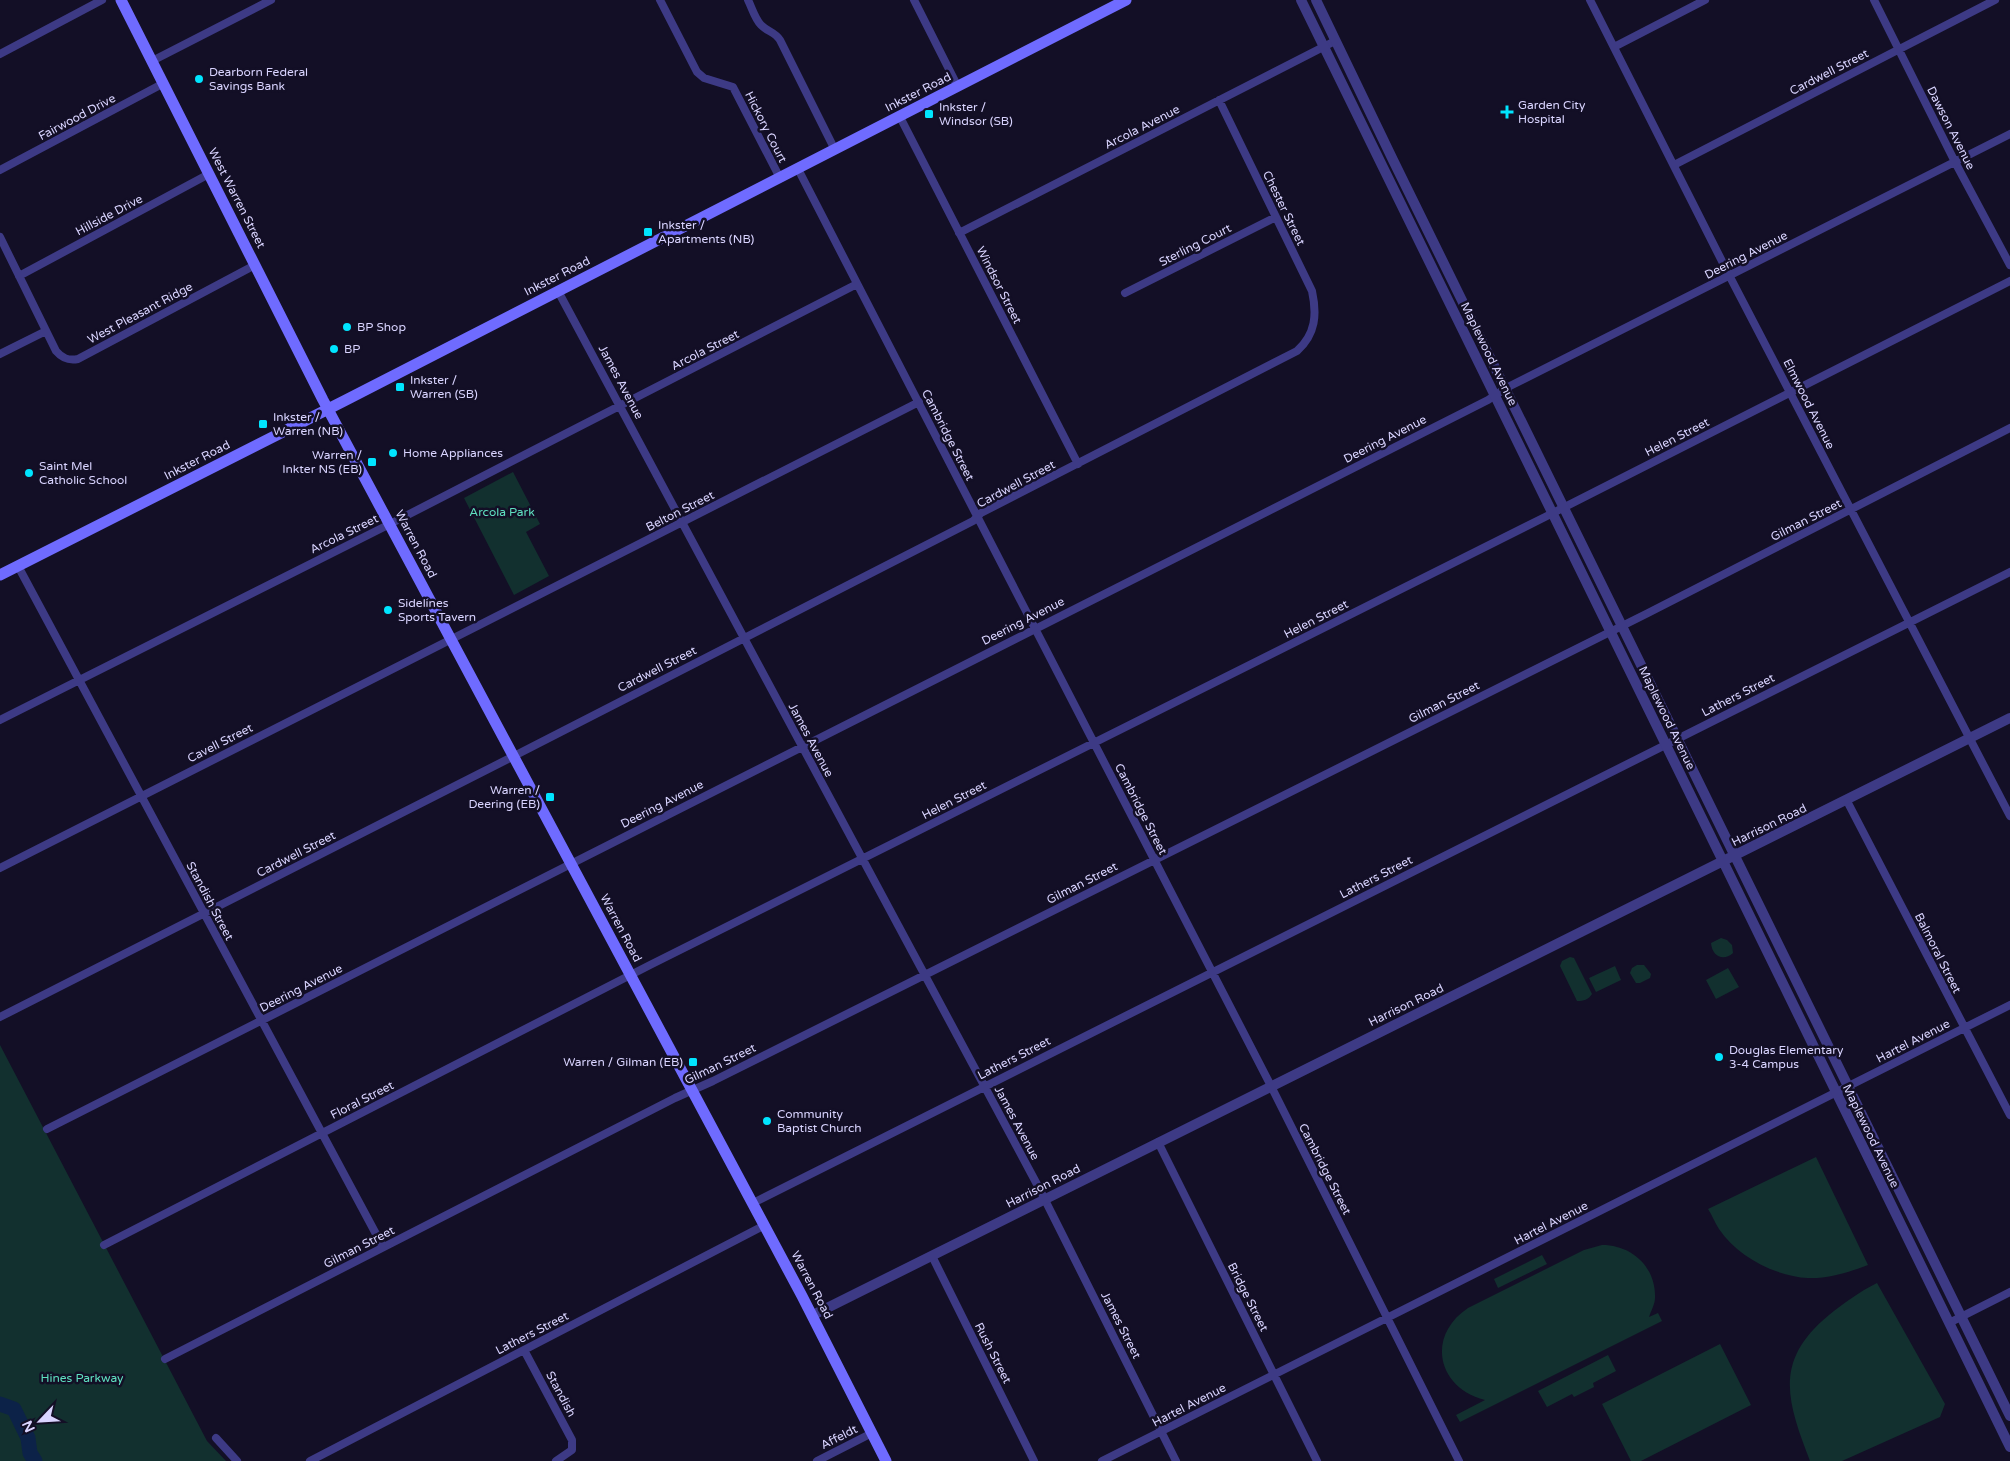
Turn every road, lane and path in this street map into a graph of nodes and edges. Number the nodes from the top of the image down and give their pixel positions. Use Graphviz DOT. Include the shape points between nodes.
graph roads {
  1 [pos="102,0"];
  2 [pos="122,0"];
  3 [pos="271,0"];
  4 [pos="660,0"];
  5 [pos="748,0"];
  6 [pos="914,0"];
  7 [pos="1126,0"];
  8 [pos="1301,0"];
  9 [pos="1316,0"];
  10 [pos="1590,0"];
  11 [pos="1705,0"];
  12 [pos="1874,0"];
  13 [pos="1995,0"];
  14 [pos="1335,41"];
  15 [pos="1324,47"];
  16 [pos="1614,47"];
  17 [pos="1898,49"];
  18 [pos="0,54"];
  19 [pos="152,60"];
  20 [pos="164,83"];
  21 [pos="958,87"];
  22 [pos="1218,100"];
  23 [pos="900,117"];
  24 [pos="2010,134"];
  25 [pos="835,150"];
  26 [pos="1393,160"];
  27 [pos="1955,162"];
  28 [pos="1383,165"];
  29 [pos="1674,165"];
  30 [pos="798,169"];
  31 [pos="0,170"];
  32 [pos="209,174"];
  33 [pos="780,178"];
  34 [pos="1276,216"];
  35 [pos="959,233"];
  36 [pos="0,237"];
  37 [pos="255,265"];
  38 [pos="2010,265"];
  39 [pos="19,276"];
  40 [pos="1729,276"];
  41 [pos="1451,279"];
  42 [pos="2010,281"];
  43 [pos="857,284"];
  44 [pos="1440,284"];
  45 [pos="558,291"];
  46 [pos="1125,294"];
  47 [pos="1313,329"];
  48 [pos="46,331"];
  49 [pos="0,354"];
  50 [pos="1506,388"];
  51 [pos="1790,392"];
  52 [pos="1495,396"];
  53 [pos="918,402"];
  54 [pos="621,406"];
  55 [pos="328,409"];
  56 [pos="2010,428"];
  57 [pos="1078,464"];
  58 [pos="1564,507"];
  59 [pos="1851,510"];
  60 [pos="1553,513"];
  61 [pos="978,517"];
  62 [pos="683,522"];
  63 [pos="390,524"];
  64 [pos="18,566"];
  65 [pos="2010,572"];
  66 [pos="0,575"];
  67 [pos="1909,622"];
  68 [pos="1622,626"];
  69 [pos="1035,628"];
  70 [pos="1610,631"];
  71 [pos="744,637"];
  72 [pos="451,639"];
  73 [pos="78,679"];
  74 [pos="2010,718"];
  75 [pos="0,720"];
  76 [pos="1969,738"];
  77 [pos="1677,739"];
  78 [pos="1094,743"];
  79 [pos="1666,745"];
  80 [pos="802,746"];
  81 [pos="514,756"];
  82 [pos="141,796"];
  83 [pos="1847,801"];
  84 [pos="2010,816"];
  85 [pos="1734,856"];
  86 [pos="862,859"];
  87 [pos="1154,860"];
  88 [pos="1724,861"];
  89 [pos="570,863"];
  90 [pos="0,868"];
  91 [pos="204,913"];
  92 [pos="1212,972"];
  93 [pos="630,975"];
  94 [pos="924,975"];
  95 [pos="2010,1005"];
  96 [pos="0,1017"];
  97 [pos="261,1021"];
  98 [pos="1964,1028"];
  99 [pos="984,1086"];
  100 [pos="1271,1086"];
  101 [pos="1848,1087"];
  102 [pos="693,1091"];
  103 [pos="1836,1093"];
  104 [pos="2010,1115"];
  105 [pos="47,1129"];
  106 [pos="321,1133"];
  107 [pos="1158,1142"];
  108 [pos="1884,1161"];
  109 [pos="1872,1167"];
  110 [pos="1044,1199"];
  111 [pos="753,1203"];
  112 [pos="764,1225"];
  113 [pos="1920,1233"];
  114 [pos="1907,1239"];
  115 [pos="104,1245"];
  116 [pos="383,1247"];
  117 [pos="932,1256"];
  118 [pos="2010,1292"];
  119 [pos="812,1315"];
  120 [pos="1961,1317"];
  121 [pos="1387,1318"];
  122 [pos="1949,1323"];
  123 [pos="524,1350"];
  124 [pos="165,1359"];
  125 [pos="1987,1369"];
  126 [pos="1274,1375"];
  127 [pos="1975,1376"];
  128 [pos="2010,1416"];
  129 [pos="1162,1431"];
  130 [pos="872,1433"];
  131 [pos="216,1438"];
  132 [pos="2010,1447"];
  133 [pos="237,1461"];
  134 [pos="310,1461"];
  135 [pos="556,1461"];
  136 [pos="817,1461"];
  137 [pos="886,1461"];
  138 [pos="1034,1461"];
  139 [pos="1102,1461"];
  140 [pos="1176,1461"];
  141 [pos="1317,1461"];
  142 [pos="1458,1461"];
  1 -- 18 [label="street"];
  2 -- 19 [label="main road, West Warren Street"];
  3 -- 19 [label="street"];
  4 -- 33 [label="street, Hickory Court" via="697,72 704,78 733,87"];
  5 -- 25 [label="street" via="760,23 780,40"];
  6 -- 21 [label="street"];
  7 -- 21 [label="main road, Inkster Road"];
  8 -- 15 [label="street, Maplewood Avenue"];
  9 -- 14 [label="street, Maplewood Avenue"];
  10 -- 16 [label="street, Elmwood Avenue"];
  11 -- 16 [label="street"];
  12 -- 17 [label="street, Dawson Avenue"];
  13 -- 17 [label="street, Cardwell Street"];
  14 -- 15 [label="street, Arcola Avenue"];
  14 -- 26 [label="street, Maplewood Avenue"];
  15 -- 22 [label="street, Arcola Avenue"];
  15 -- 28 [label="street, Maplewood Avenue"];
  16 -- 29 [label="street, Elmwood Avenue"];
  17 -- 27 [label="street, Dawson Avenue"];
  17 -- 29 [label="street, Cardwell Street"];
  19 -- 20 [label="main road, West Warren Street"];
  20 -- 31 [label="street, Fairwood Drive"];
  20 -- 32 [label="main road, West Warren Street"];
  21 -- 23 [label="main road, Inkster Road"];
  22 -- 34 [label="street, Chester Street"];
  22 -- 35 [label="street, Arcola Avenue"];
  23 -- 25 [label="main road, Inkster Road"];
  23 -- 35 [label="street, Windsor Street"];
  24 -- 27 [label="street, Deering Avenue"];
  25 -- 30 [label="main road, Inkster Road"];
  26 -- 28 [label="street"];
  26 -- 41 [label="street, Maplewood Avenue"];
  27 -- 38 [label="street, Dawson Avenue"];
  27 -- 40 [label="street, Deering Avenue"];
  28 -- 44 [label="street, Maplewood Avenue"];
  29 -- 40 [label="street, Elmwood Avenue"];
  30 -- 33 [label="main road, Inkster Road"];
  30 -- 43 [label="street, Cambridge Street"];
  32 -- 37 [label="main road, West Warren Street"];
  32 -- 39 [label="street, Hillside Drive"];
  33 -- 45 [label="main road, Inkster Road"];
  34 -- 46 [label="street, Sterling Court"];
  34 -- 47 [label="street, Chester Street" via="1312,290 1316,313"];
  35 -- 57 [label="street, Windsor Street"];
  36 -- 39 [label="street, West Pleasant Ridge"];
  37 -- 48 [label="street, West Pleasant Ridge" via="78,359 68,360 60,355"];
  37 -- 55 [label="main road, West Warren Street"];
  39 -- 48 [label="street, West Pleasant Ridge"];
  40 -- 50 [label="street, Deering Avenue"];
  40 -- 51 [label="street, Elmwood Avenue"];
  41 -- 44 [label="street"];
  41 -- 50 [label="street, Maplewood Avenue"];
  42 -- 51 [label="street, Helen Street"];
  43 -- 53 [label="street, Cambridge Street"];
  43 -- 54 [label="street, Arcola Street"];
  44 -- 52 [label="street, Maplewood Avenue"];
  45 -- 54 [label="street, James Avenue"];
  45 -- 55 [label="main road, Inkster Road"];
  47 -- 57 [label="street, Cardwell Street" via="1302,346 1286,357"];
  48 -- 49 [label="street"];
  50 -- 52 [label="street, Deering Avenue"];
  50 -- 58 [label="street, Maplewood Avenue"];
  51 -- 58 [label="street, Helen Street"];
  51 -- 59 [label="street, Elmwood Avenue"];
  52 -- 60 [label="street, Maplewood Avenue"];
  52 -- 69 [label="street, Deering Avenue"];
  53 -- 61 [label="street, Cambridge Street"];
  53 -- 62 [label="street, Belton Street"];
  54 -- 62 [label="street, James Avenue"];
  54 -- 63 [label="street, Arcola Street"];
  55 -- 63 [label="main road, Warren Road"];
  55 -- 64 [label="main road, Inkster Road"];
  56 -- 59 [label="street, Gilman Street"];
  57 -- 61 [label="street, Cardwell Street"];
  58 -- 60 [label="street, Helen Street"];
  58 -- 68 [label="street, Maplewood Avenue"];
  59 -- 67 [label="street, Elmwood Avenue"];
  59 -- 68 [label="street, Gilman Street"];
  60 -- 70 [label="street, Maplewood Avenue"];
  60 -- 78 [label="street, Helen Street"];
  61 -- 69 [label="street, Cambridge Street"];
  61 -- 71 [label="street, Cardwell Street"];
  62 -- 71 [label="street, James Avenue"];
  62 -- 72 [label="street, Belton Street"];
  63 -- 72 [label="main road, Warren Road"];
  63 -- 73 [label="street, Arcola Street"];
  64 -- 66 [label="main road, Inkster Road"];
  64 -- 73 [label="street, Standish Street"];
  65 -- 67 [label="street, Lathers Street"];
  67 -- 76 [label="street, Elmwood Avenue"];
  67 -- 77 [label="street, Lathers Street"];
  68 -- 70 [label="street, Gilman Street"];
  68 -- 77 [label="street, Maplewood Avenue"];
  69 -- 78 [label="street, Cambridge Street"];
  69 -- 80 [label="street, Deering Avenue"];
  70 -- 79 [label="street, Maplewood Avenue"];
  70 -- 87 [label="street, Gilman Street"];
  71 -- 80 [label="street, James Avenue"];
  71 -- 81 [label="street, Cardwell Street"];
  72 -- 81 [label="main road, Warren Road"];
  72 -- 82 [label="street, Cavell Street"];
  73 -- 75 [label="street, Arcola Street"];
  73 -- 82 [label="street, Standish Street"];
  74 -- 76 [label="street, Harrison Road"];
  76 -- 83 [label="street, Harrison Road"];
  76 -- 84 [label="street, Elmwood Avenue"];
  77 -- 79 [label="street, Lathers Street"];
  77 -- 85 [label="street, Maplewood Avenue"];
  78 -- 86 [label="street, Helen Street"];
  78 -- 87 [label="street, Cambridge Street"];
  79 -- 88 [label="street, Maplewood Avenue"];
  79 -- 92 [label="street, Lathers Street"];
  80 -- 86 [label="street, James Avenue"];
  80 -- 89 [label="street, Deering Avenue"];
  81 -- 89 [label="main road, Warren Road"];
  81 -- 91 [label="street, Cardwell Street"];
  82 -- 90 [label="street, Cavell Street"];
  82 -- 91 [label="street, Standish Street"];
  83 -- 85 [label="street, Harrison Road"];
  83 -- 98 [label="street, Balmoral Street"];
  85 -- 88 [label="street, Harrison Road"];
  85 -- 101 [label="street, Maplewood Avenue"];
  86 -- 93 [label="street, Helen Street"];
  86 -- 94 [label="street, James Avenue"];
  87 -- 92 [label="street, Cambridge Street"];
  87 -- 94 [label="street, Gilman Street"];
  88 -- 100 [label="street, Harrison Road"];
  88 -- 103 [label="street, Maplewood Avenue"];
  89 -- 93 [label="main road, Warren Road"];
  89 -- 97 [label="street, Deering Avenue"];
  91 -- 96 [label="street, Cardwell Street"];
  91 -- 97 [label="street, Standish Street"];
  92 -- 99 [label="street, Lathers Street"];
  92 -- 100 [label="street, Cambridge Street"];
  93 -- 102 [label="main road, Warren Road"];
  93 -- 106 [label="street, Floral Street"];
  94 -- 99 [label="street, James Avenue"];
  94 -- 102 [label="street, Gilman Street"];
  95 -- 98 [label="street, Hartel Avenue"];
  97 -- 105 [label="street, Deering Avenue"];
  97 -- 106 [label="street, Standish Street"];
  98 -- 101 [label="street, Hartel Avenue"];
  98 -- 104 [label="street, Balmoral Street"];
  99 -- 110 [label="street, James Avenue"];
  99 -- 111 [label="street, Lathers Street"];
  100 -- 107 [label="street, Harrison Road"];
  100 -- 121 [label="street, Cambridge Street"];
  101 -- 103 [label="street, Hartel Avenue"];
  101 -- 108 [label="street, Maplewood Avenue"];
  102 -- 111 [label="main road, Warren Road"];
  102 -- 116 [label="street, Gilman Street"];
  103 -- 109 [label="street, Maplewood Avenue"];
  103 -- 121 [label="street, Hartel Avenue"];
  106 -- 115 [label="street, Floral Street"];
  106 -- 116 [label="street, Standish Street"];
  107 -- 110 [label="street, Harrison Road"];
  107 -- 126 [label="street, Bridge Street"];
  108 -- 109 [label="street"];
  108 -- 113 [label="street, Maplewood Avenue"];
  109 -- 114 [label="street, Maplewood Avenue"];
  110 -- 117 [label="street, Harrison Road"];
  110 -- 129 [label="street, James Street"];
  111 -- 112 [label="main road, Warren Road"];
  112 -- 119 [label="main road, Warren Road"];
  112 -- 123 [label="street, Lathers Street"];
  113 -- 114 [label="street"];
  113 -- 120 [label="street, Maplewood Avenue"];
  114 -- 122 [label="street, Maplewood Avenue"];
  116 -- 124 [label="street, Gilman Street"];
  117 -- 119 [label="street, Harrison Road"];
  117 -- 138 [label="street, Rush Street"];
  118 -- 120 [label="street"];
  119 -- 130 [label="main road, Warren Road"];
  120 -- 122 [label="street"];
  120 -- 125 [label="street, Maplewood Avenue"];
  121 -- 126 [label="street, Hartel Avenue"];
  121 -- 142 [label="street, Cambridge Street"];
  122 -- 127 [label="street, Maplewood Avenue"];
  123 -- 134 [label="street, Lathers Street"];
  123 -- 135 [label="street, Standish" via="572,1440 572,1450"];
  125 -- 127 [label="street"];
  125 -- 128 [label="street, Maplewood Avenue"];
  126 -- 129 [label="street, Hartel Avenue"];
  126 -- 141 [label="street, Bridge Street"];
  127 -- 132 [label="street, Maplewood Avenue"];
  129 -- 139 [label="street, Hartel Avenue"];
  129 -- 140 [label="street, James Street"];
  130 -- 136 [label="street, Affeldt"];
  130 -- 137 [label="main road, Warren Road"];
  131 -- 133 [label="street"];
}
